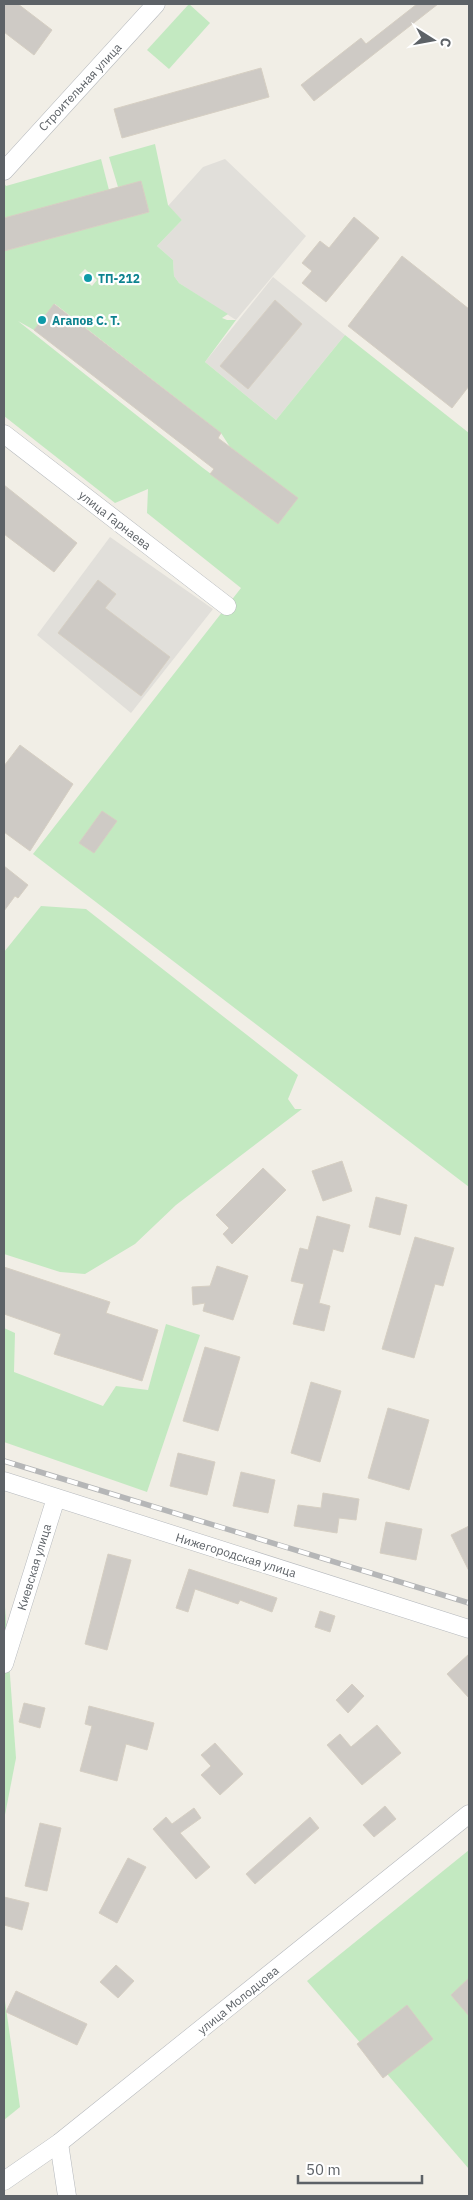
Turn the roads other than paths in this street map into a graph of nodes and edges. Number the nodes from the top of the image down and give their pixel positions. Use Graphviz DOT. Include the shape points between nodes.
graph roads {
  1 [pos="156,4"];
  2 [pos="4,171"];
  3 [pos="4,434"];
  4 [pos="227,606"];
  5 [pos="4,1481"];
  6 [pos="56,1498"];
  7 [pos="469,1628"];
  8 [pos="4,1664"];
  9 [pos="469,1814"];
  10 [pos="59,2143"];
  11 [pos="4,2181"];
  12 [pos="67,2196"];
  1 -- 2 [label="street, Строительная улица"];
  3 -- 4 [label="street, улица Гарнаева"];
  5 -- 6 [label="street, Нижегородская улица"];
  6 -- 7 [label="street, Нижегородская улица"];
  6 -- 8 [label="street, Киевская улица"];
  9 -- 10 [label="street, улица Молодцова"];
  10 -- 11 [label="street, улица Молодцова"];
  10 -- 12 [label="street"];
}
